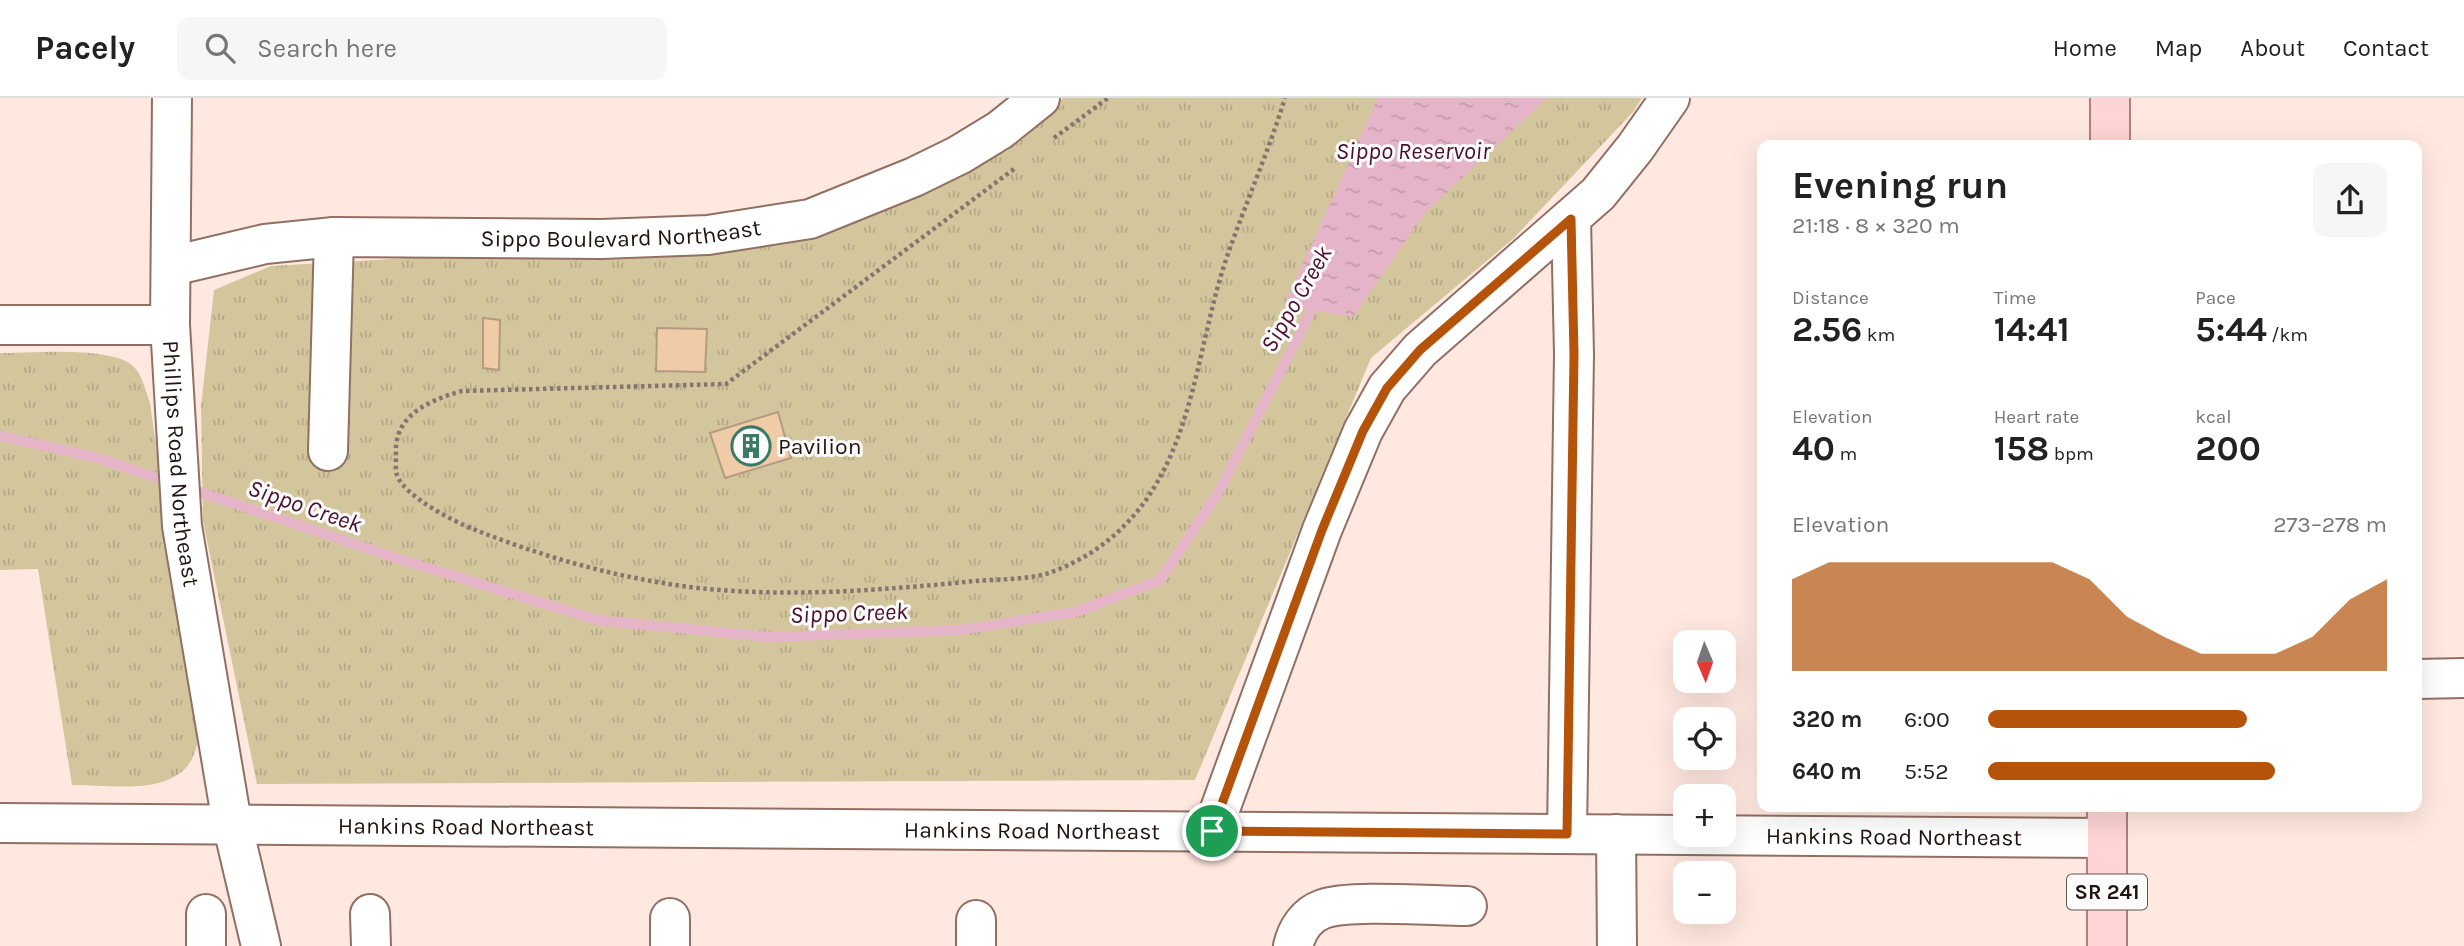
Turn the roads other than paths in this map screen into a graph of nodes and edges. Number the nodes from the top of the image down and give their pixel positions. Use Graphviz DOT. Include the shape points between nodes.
graph roads {
  1 [pos="172,98"];
  2 [pos="1040,98"];
  3 [pos="1670,98"];
  4 [pos="2110,98"];
  5 [pos="2110,140"];
  6 [pos="1571,219"];
  7 [pos="334,237"];
  8 [pos="172,266"];
  9 [pos="0,325"];
  10 [pos="170,325"];
  11 [pos="328,451"];
  12 [pos="2464,678"];
  13 [pos="2422,679"];
  14 [pos="2107,822"];
  15 [pos="0,823"];
  16 [pos="232,824"];
  17 [pos="1212,831"];
  18 [pos="1567,834"];
  19 [pos="1616,834"];
  20 [pos="1467,906"];
  21 [pos="261,946"];
  22 [pos="1293,946"];
  23 [pos="1617,946"];
  24 [pos="2107,946"];
  1 -- 8 [label="street, Phillips Road Northeast"];
  2 -- 7 [label="street, Sippo Boulevard Northeast" via="959,155 810,219 682,236"];
  3 -- 6 [label="street" via="1598,194"];
  4 -- 5 [label="main road"];
  6 -- 17 [label="street" via="1420,350 1387,388 1363,431 1322,530"];
  6 -- 18 [label="street" via="1574,354"];
  7 -- 8 [label="street, Sippo Boulevard Northeast" via="251,247"];
  7 -- 11 [label="street"];
  8 -- 10 [label="street, Phillips Road Northeast"];
  9 -- 10 [label="street"];
  10 -- 16 [label="street, Phillips Road Northeast" via="182,526"];
  12 -- 13 [label="street"];
  14 -- 19 [label="street, Hankins Road Northeast"];
  14 -- 24 [label="main road, SR 241"];
  15 -- 16 [label="street, Hankins Road Northeast"];
  16 -- 17 [label="street, Hankins Road Northeast"];
  16 -- 21 [label="street, Phillips Road Northeast"];
  17 -- 18 [label="street, Hankins Road Northeast"];
  18 -- 19 [label="street, Hankins Road Northeast"];
  19 -- 23 [label="street"];
  20 -- 22 [label="street" via="1322,909 1301,926"];
}
